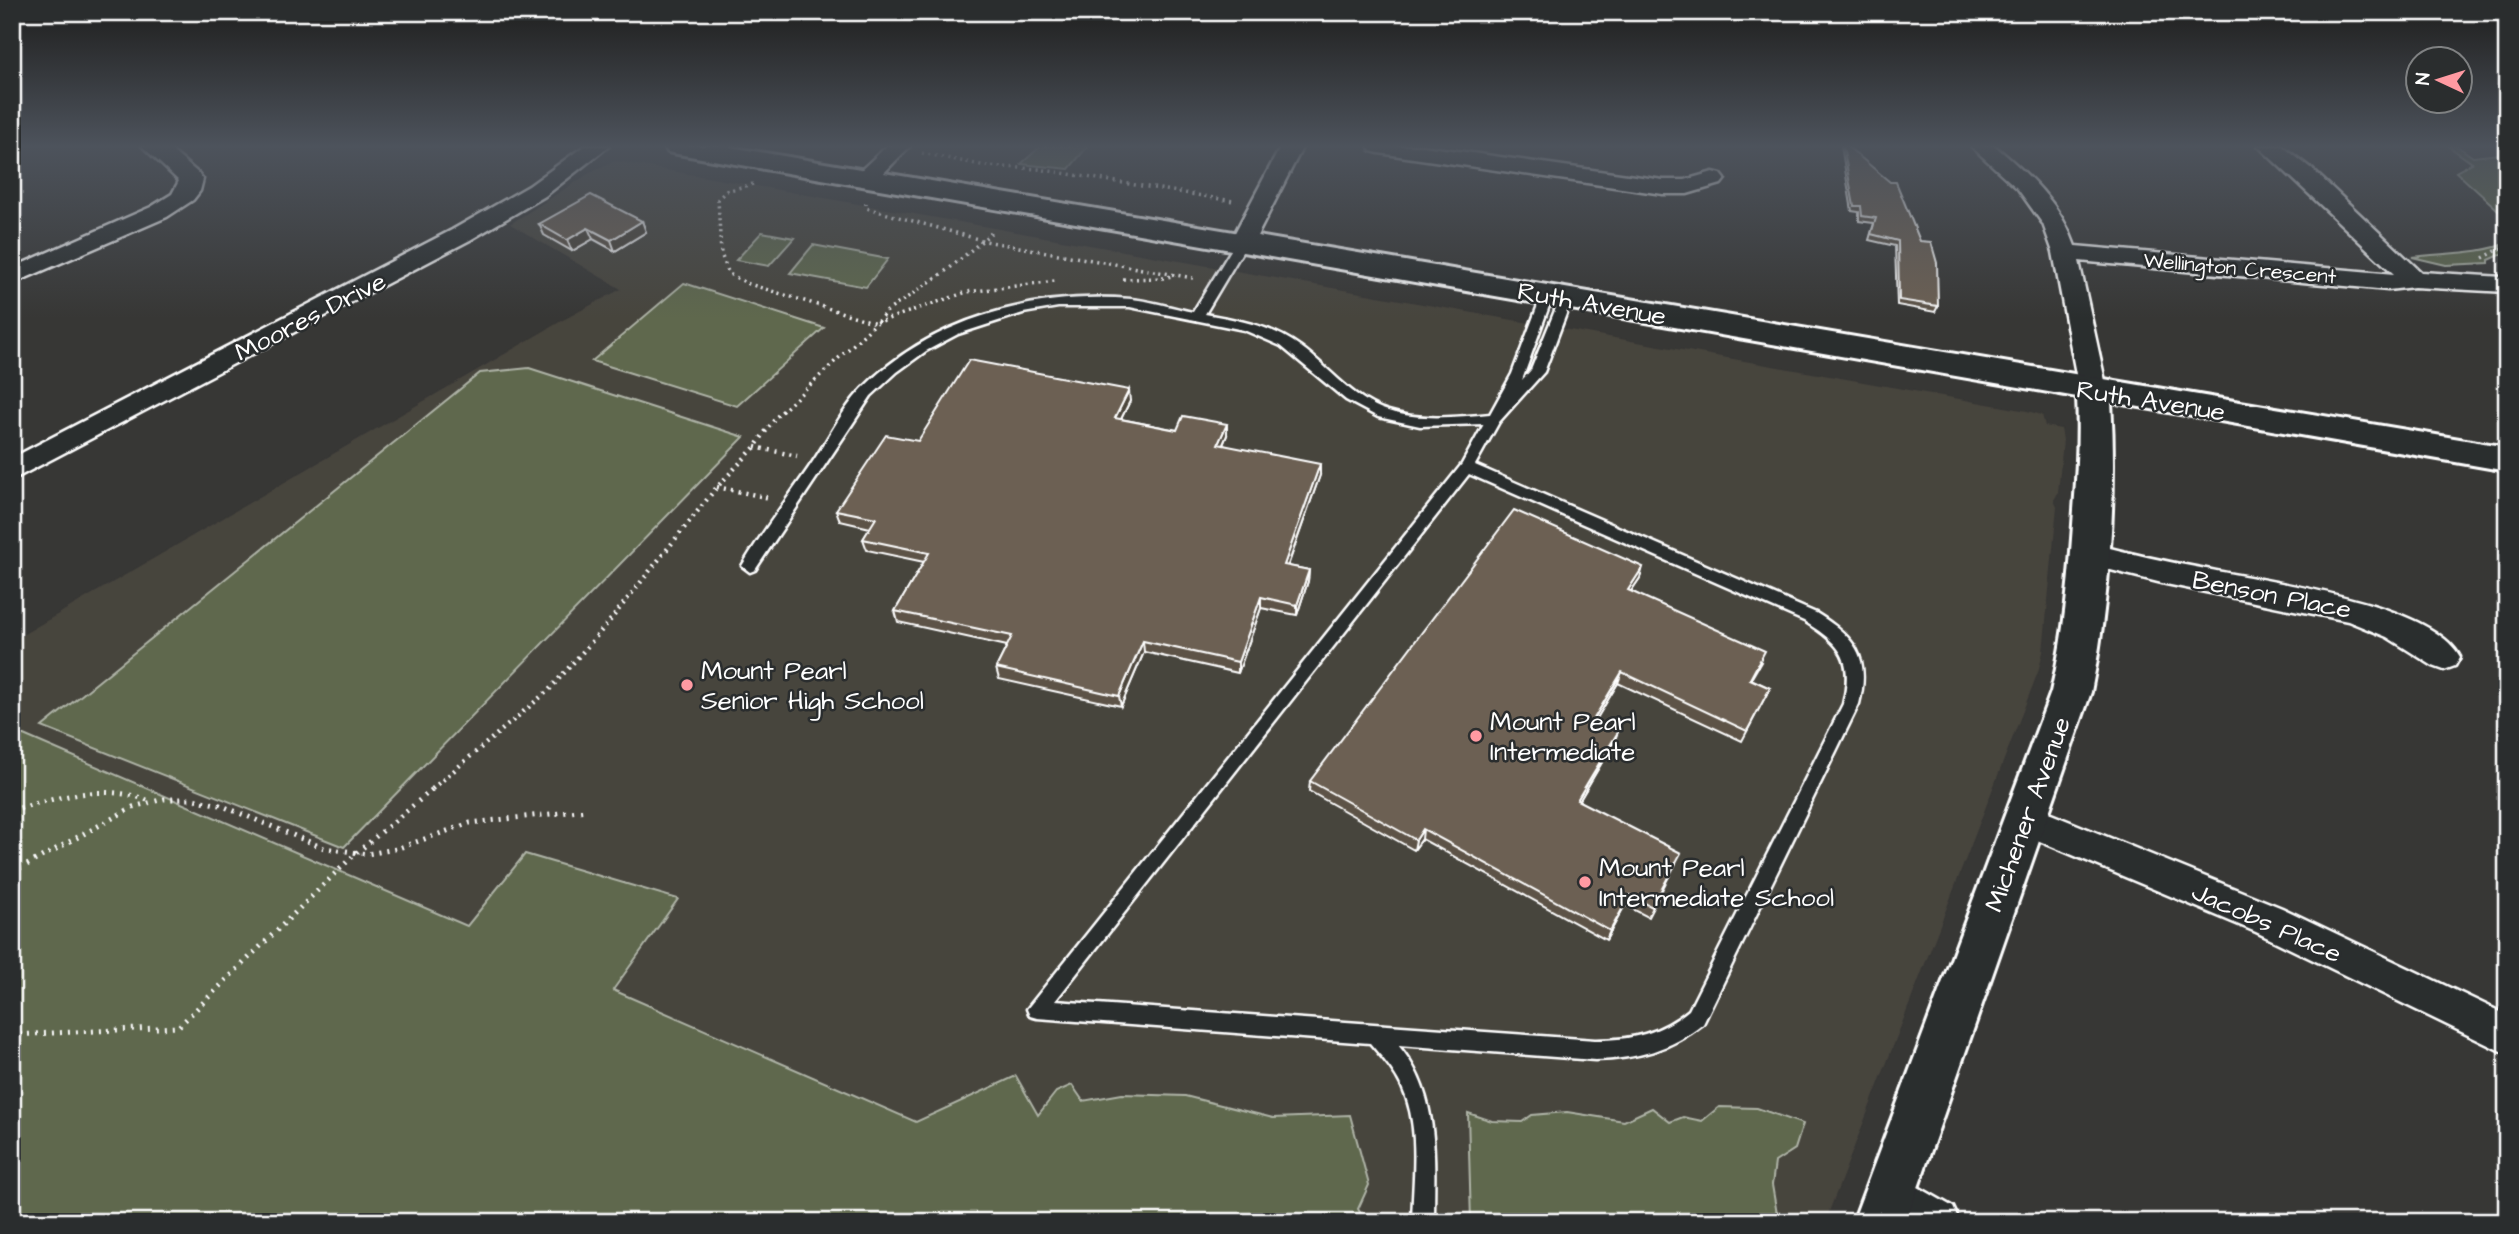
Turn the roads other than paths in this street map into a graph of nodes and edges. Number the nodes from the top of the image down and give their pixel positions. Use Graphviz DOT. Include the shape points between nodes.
graph roads {
  1 [pos="172,204"];
  2 [pos="515,204"];
  3 [pos="965,204"];
  4 [pos="1262,204"];
  5 [pos="2042,204"];
  6 [pos="2335,204"];
  7 [pos="1242,242"];
  8 [pos="2064,252"];
  9 [pos="12,277"];
  10 [pos="2414,279"];
  11 [pos="2503,285"];
  12 [pos="1556,296"];
  13 [pos="1197,317"];
  14 [pos="2093,390"];
  15 [pos="1496,418"];
  16 [pos="2507,459"];
  17 [pos="1467,467"];
  18 [pos="12,470"];
  19 [pos="2090,554"];
  20 [pos="750,566"];
  21 [pos="2444,657"];
  22 [pos="2024,818"];
  23 [pos="2507,1035"];
  24 [pos="1377,1036"];
  25 [pos="1885,1207"];
  26 [pos="1423,1222"];
  27 [pos="1938,1222"];
  1 -- 9 [label="street"];
  2 -- 18 [label="street, Moores Drive"];
  3 -- 7 [label="main road, Ruth Avenue"];
  4 -- 7 [label="street"];
  5 -- 8 [label="street"];
  6 -- 10 [label="street"];
  7 -- 12 [label="main road, Ruth Avenue"];
  7 -- 13 [label="lane"];
  8 -- 10 [label="street, Wellington Crescent" via="2388,282"];
  8 -- 14 [label="street"];
  10 -- 11 [label="street, Wellington Crescent"];
  12 -- 14 [label="main road, Ruth Avenue"];
  12 -- 15 [label="lane"];
  13 -- 15 [label="lane" via="1279,338 1371,409 1423,420"];
  13 -- 20 [label="lane" via="1131,303 1075,301 1015,311 928,344 864,395"];
  14 -- 16 [label="main road, Ruth Avenue"];
  14 -- 19 [label="main road, Michener Avenue" via="2096,429"];
  15 -- 17 [label="lane"];
  17 -- 24 [label="lane" via="1037,1009"];
  17 -- 24 [label="lane" via="1810,617 1850,647 1857,677 1855,691 1708,997 1681,1031 1662,1042 1620,1050"];
  19 -- 21 [label="street, Benson Place" via="2163,573 2360,611 2409,631"];
  19 -- 22 [label="main road, Michener Avenue" via="2071,692"];
  22 -- 23 [label="street, Jacobs Place" via="2269,920"];
  22 -- 25 [label="main road, Michener Avenue"];
  24 -- 26 [label="lane" via="1396,1056 1416,1090 1423,1135"];
  25 -- 27 [label="street"];
}
